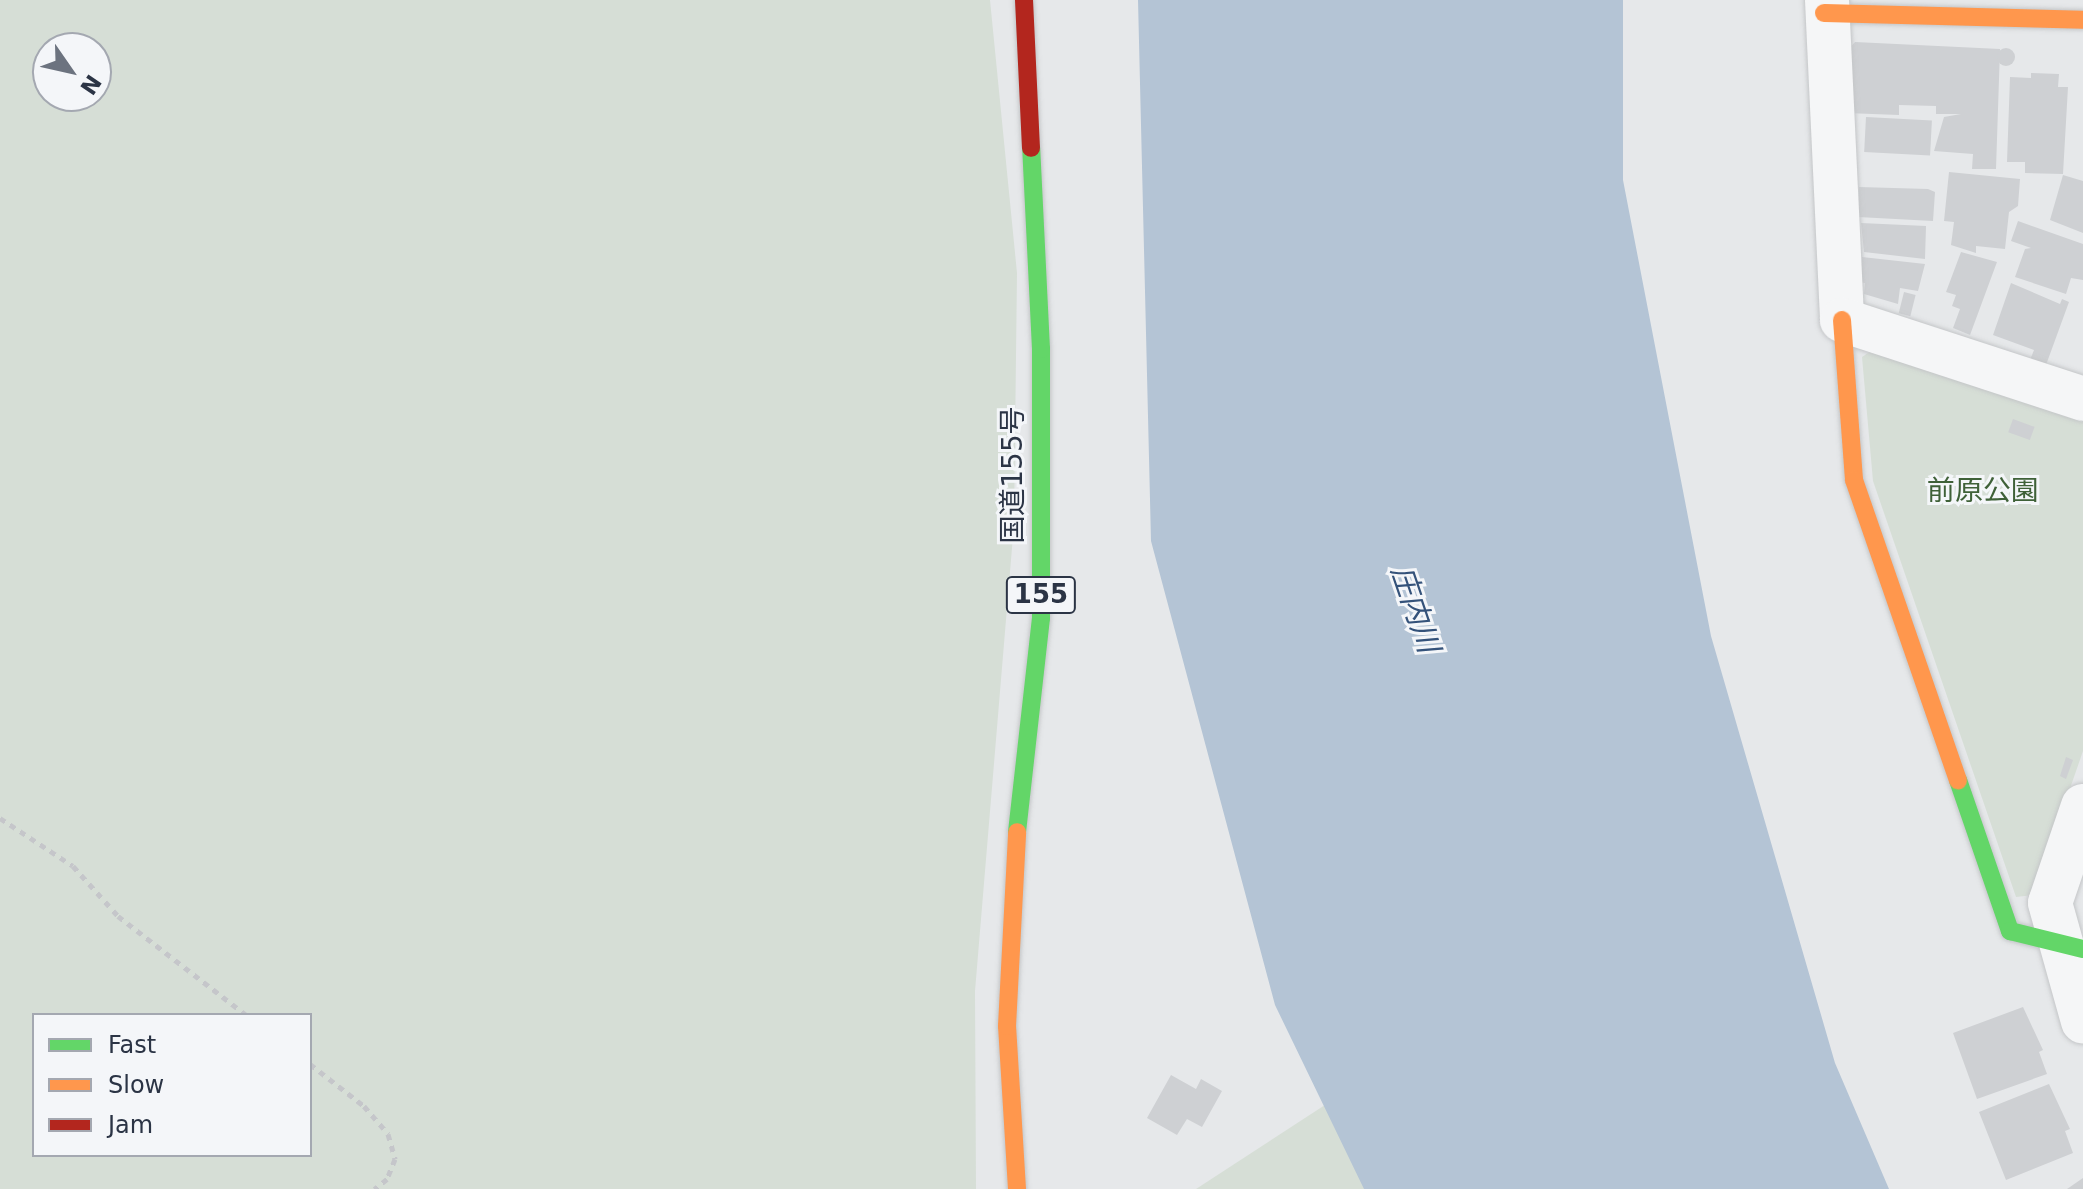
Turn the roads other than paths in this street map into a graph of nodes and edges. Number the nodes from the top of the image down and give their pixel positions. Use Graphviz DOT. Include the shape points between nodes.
graph roads {
  1 [pos="1024,0"];
  2 [pos="1826,6"];
  3 [pos="2083,20"];
  4 [pos="1842,320"];
  5 [pos="2083,399"];
  6 [pos="2083,806"];
  7 [pos="2070,947"];
  8 [pos="2083,1021"];
  9 [pos="1017,1189"];
  1 -- 9 [label="main road, 国道155号 / 155" via="1041,349 1041,618 1010,897 1007,1026"];
  2 -- 3 [label="main road"];
  2 -- 4 [label="street"];
  4 -- 5 [label="street"];
  4 -- 7 [label="main road" via="1854,480 2010,931"];
  6 -- 7 [label="street" via="2050,903"];
  7 -- 8 [label="street"];
}
